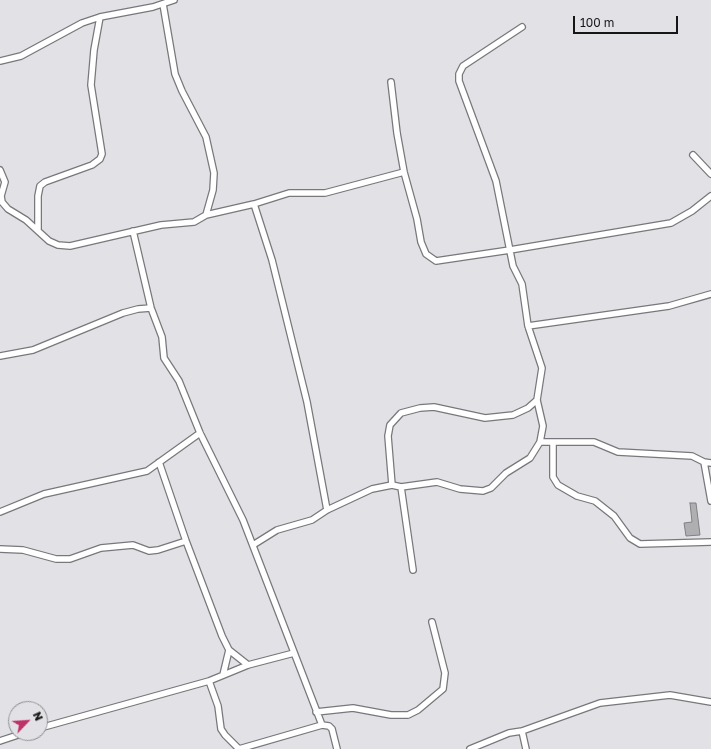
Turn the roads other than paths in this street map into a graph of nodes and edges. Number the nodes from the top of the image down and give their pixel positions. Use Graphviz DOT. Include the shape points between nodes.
graph roads {
  1 [pos="174,0"];
  2 [pos="163,4"];
  3 [pos="100,17"];
  4 [pos="522,27"];
  5 [pos="0,60"];
  6 [pos="391,82"];
  7 [pos="693,155"];
  8 [pos="0,170"];
  9 [pos="404,172"];
  10 [pos="711,174"];
  11 [pos="711,196"];
  12 [pos="254,204"];
  13 [pos="206,215"];
  14 [pos="38,230"];
  15 [pos="133,231"];
  16 [pos="510,250"];
  17 [pos="711,294"];
  18 [pos="151,308"];
  19 [pos="528,326"];
  20 [pos="0,356"];
  21 [pos="537,400"];
  22 [pos="200,433"];
  23 [pos="540,442"];
  24 [pos="553,442"];
  25 [pos="159,462"];
  26 [pos="704,462"];
  27 [pos="711,463"];
  28 [pos="392,485"];
  29 [pos="402,487"];
  30 [pos="711,501"];
  31 [pos="327,510"];
  32 [pos="0,512"];
  33 [pos="186,541"];
  34 [pos="711,542"];
  35 [pos="253,545"];
  36 [pos="0,548"];
  37 [pos="414,570"];
  38 [pos="432,622"];
  39 [pos="229,650"];
  40 [pos="294,653"];
  41 [pos="248,665"];
  42 [pos="223,675"];
  43 [pos="209,681"];
  44 [pos="711,702"];
  45 [pos="316,712"];
  46 [pos="322,725"];
  47 [pos="48,726"];
  48 [pos="522,731"];
  49 [pos="239,749"];
  50 [pos="337,749"];
  51 [pos="470,749"];
  52 [pos="526,749"];
  1 -- 2 [label="street"];
  2 -- 3 [label="street"];
  2 -- 13 [label="street" via="175,74 206,137 214,173 213,190"];
  3 -- 5 [label="street" via="59,34 21,56"];
  3 -- 14 [label="street" via="91,85 102,154 92,165 40,186"];
  4 -- 16 [label="street" via="463,66 459,74 459,81 496,181"];
  6 -- 9 [label="street"];
  7 -- 10 [label="street"];
  8 -- 14 [label="street" via="5,182 2,202"];
  9 -- 12 [label="street" via="325,193 289,193"];
  9 -- 16 [label="street" via="426,254 436,261"];
  11 -- 16 [label="street" via="671,224"];
  12 -- 13 [label="street"];
  12 -- 31 [label="street" via="272,260 307,402"];
  13 -- 15 [label="street" via="185,224 161,225"];
  14 -- 15 [label="street" via="49,241 70,246"];
  15 -- 18 [label="street"];
  16 -- 19 [label="street" via="513,266 522,284"];
  17 -- 19 [label="street" via="669,306"];
  18 -- 20 [label="street" via="123,313 33,350"];
  18 -- 22 [label="street" via="162,337 164,358 179,381"];
  19 -- 21 [label="street" via="542,368"];
  21 -- 23 [label="street" via="543,426"];
  21 -- 28 [label="street" via="528,408 513,415 485,418 434,406 401,414 390,425 388,436"];
  22 -- 25 [label="street"];
  22 -- 35 [label="street"];
  23 -- 24 [label="street"];
  23 -- 29 [label="street" via="530,458 506,473 491,488 483,491 460,489 437,482"];
  24 -- 26 [label="street" via="594,442 618,452 692,456"];
  24 -- 34 [label="street" via="554,477 558,485 577,496 595,501 614,516 630,538 640,544"];
  25 -- 32 [label="street" via="147,471 44,494"];
  25 -- 33 [label="street"];
  26 -- 27 [label="street"];
  26 -- 30 [label="street"];
  28 -- 29 [label="street"];
  28 -- 31 [label="street" via="372,489"];
  29 -- 37 [label="street"];
  31 -- 35 [label="street" via="312,520 277,530"];
  33 -- 36 [label="street" via="158,550 133,545 100,548 70,559 56,559 23,550"];
  33 -- 39 [label="street"];
  35 -- 40 [label="street"];
  38 -- 45 [label="street" via="445,672 443,688 418,710 408,715 391,715 353,708"];
  39 -- 41 [label="street"];
  39 -- 42 [label="street"];
  40 -- 41 [label="street"];
  40 -- 45 [label="street"];
  41 -- 42 [label="street"];
  42 -- 43 [label="street"];
  43 -- 47 [label="street"];
  43 -- 49 [label="street" via="218,706 221,728"];
  44 -- 48 [label="street" via="670,695 600,703"];
  45 -- 46 [label="street"];
  46 -- 49 [label="street"];
  46 -- 50 [label="street" via="332,729"];
  48 -- 51 [label="street" via="509,733"];
  48 -- 52 [label="street"];
}
